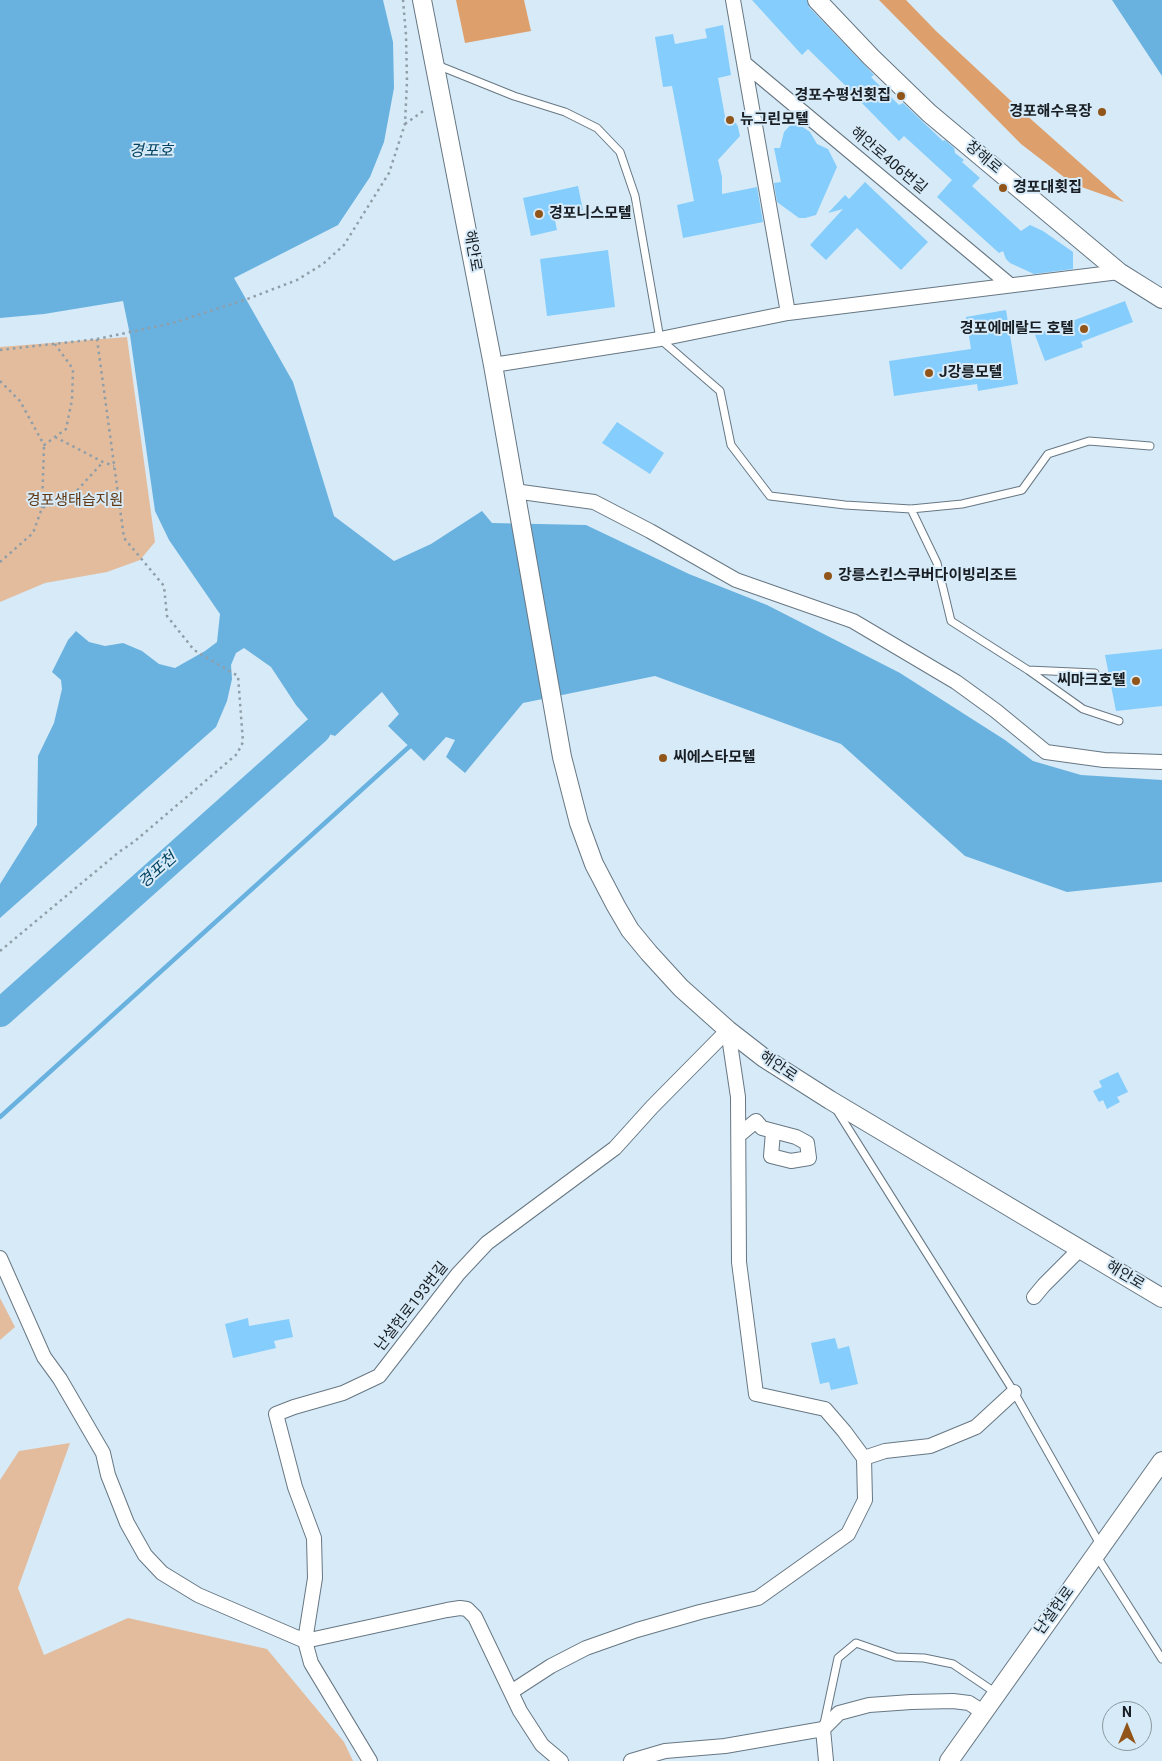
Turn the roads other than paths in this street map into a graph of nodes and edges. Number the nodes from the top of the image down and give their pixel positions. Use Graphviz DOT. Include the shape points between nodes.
graph roads {
  1 [pos="422,0"];
  2 [pos="733,0"];
  3 [pos="817,0"];
  4 [pos="744,63"];
  5 [pos="434,64"];
  6 [pos="1119,272"];
  7 [pos="1010,285"];
  8 [pos="1162,298"];
  9 [pos="788,313"];
  10 [pos="660,339"];
  11 [pos="493,365"];
  12 [pos="1150,446"];
  13 [pos="515,497"];
  14 [pos="911,509"];
  15 [pos="1028,670"];
  16 [pos="1095,673"];
  17 [pos="1120,721"];
  18 [pos="1162,762"];
  19 [pos="728,1030"];
  20 [pos="830,1100"];
  21 [pos="773,1132"];
  22 [pos="739,1135"];
  23 [pos="1080,1249"];
  24 [pos="0,1258"];
  25 [pos="1034,1298"];
  26 [pos="1162,1298"];
  27 [pos="1014,1392"];
  28 [pos="864,1458"];
  29 [pos="1162,1461"];
  30 [pos="1098,1550"];
  31 [pos="305,1641"];
  32 [pos="1162,1659"];
  33 [pos="511,1692"];
  34 [pos="996,1693"];
  35 [pos="983,1712"];
  36 [pos="823,1729"];
  37 [pos="370,1761"];
  38 [pos="561,1761"];
  39 [pos="631,1761"];
  40 [pos="826,1761"];
  41 [pos="949,1761"];
  1 -- 5 [label="street, 해안로"];
  2 -- 4 [label="street"];
  3 -- 6 [label="street, 창해로" via="929,113"];
  4 -- 7 [label="street, 해안로406번길"];
  4 -- 9 [label="street"];
  5 -- 10 [label="lane" via="514,96 565,112 597,128 620,152 636,196"];
  5 -- 11 [label="street, 해안로"];
  6 -- 7 [label="street"];
  6 -- 8 [label="street, 창해로"];
  7 -- 9 [label="street"];
  9 -- 10 [label="street"];
  10 -- 11 [label="street"];
  10 -- 14 [label="lane" via="720,391 731,445 770,496"];
  11 -- 13 [label="street, 해안로"];
  12 -- 14 [label="lane" via="1089,441 1048,454 1022,490 962,504"];
  13 -- 18 [label="street" via="594,502 736,580 853,621 956,682 1046,752 1104,760"];
  13 -- 19 [label="street, 해안로" via="562,757 579,823 594,864 630,930 681,988"];
  14 -- 15 [label="lane" via="937,562 951,621"];
  15 -- 16 [label="lane"];
  15 -- 17 [label="lane" via="1083,709"];
  19 -- 20 [label="street, 해안로" via="764,1058"];
  19 -- 22 [label="street" via="738,1097"];
  19 -- 31 [label="street, 난설헌로193번길" via="615,1148 487,1243 458,1274 379,1376 343,1393 276,1414 295,1487 314,1538 315,1578"];
  20 -- 23 [label="street, 해안로"];
  20 -- 27 [label="lane"];
  21 -- 22 [label="street" via="762,1128 756,1121"];
  22 -- 28 [label="street" via="739,1262 756,1394 825,1409"];
  23 -- 25 [label="street"];
  23 -- 26 [label="street, 해안로"];
  24 -- 31 [label="street" via="44,1357 103,1453 108,1476 127,1524 145,1554 162,1573 198,1595"];
  27 -- 28 [label="street" via="976,1427 930,1446"];
  27 -- 30 [label="lane"];
  28 -- 33 [label="street" via="865,1500 848,1534 758,1598 637,1630 586,1648"];
  29 -- 30 [label="street, 난설헌로"];
  30 -- 32 [label="lane"];
  30 -- 34 [label="street, 난설헌로"];
  31 -- 33 [label="street" via="447,1610 467,1609 475,1617"];
  31 -- 37 [label="street, 난설헌로193번길" via="311,1663"];
  33 -- 38 [label="street" via="542,1745"];
  34 -- 35 [label="street, 난설헌로"];
  34 -- 36 [label="lane" via="953,1664 896,1657 856,1644 838,1658"];
  35 -- 36 [label="street" via="969,1702 953,1701 869,1705 840,1713"];
  35 -- 41 [label="street, 난설헌로"];
  36 -- 39 [label="street" via="725,1746 665,1751"];
  36 -- 40 [label="street"];
}
